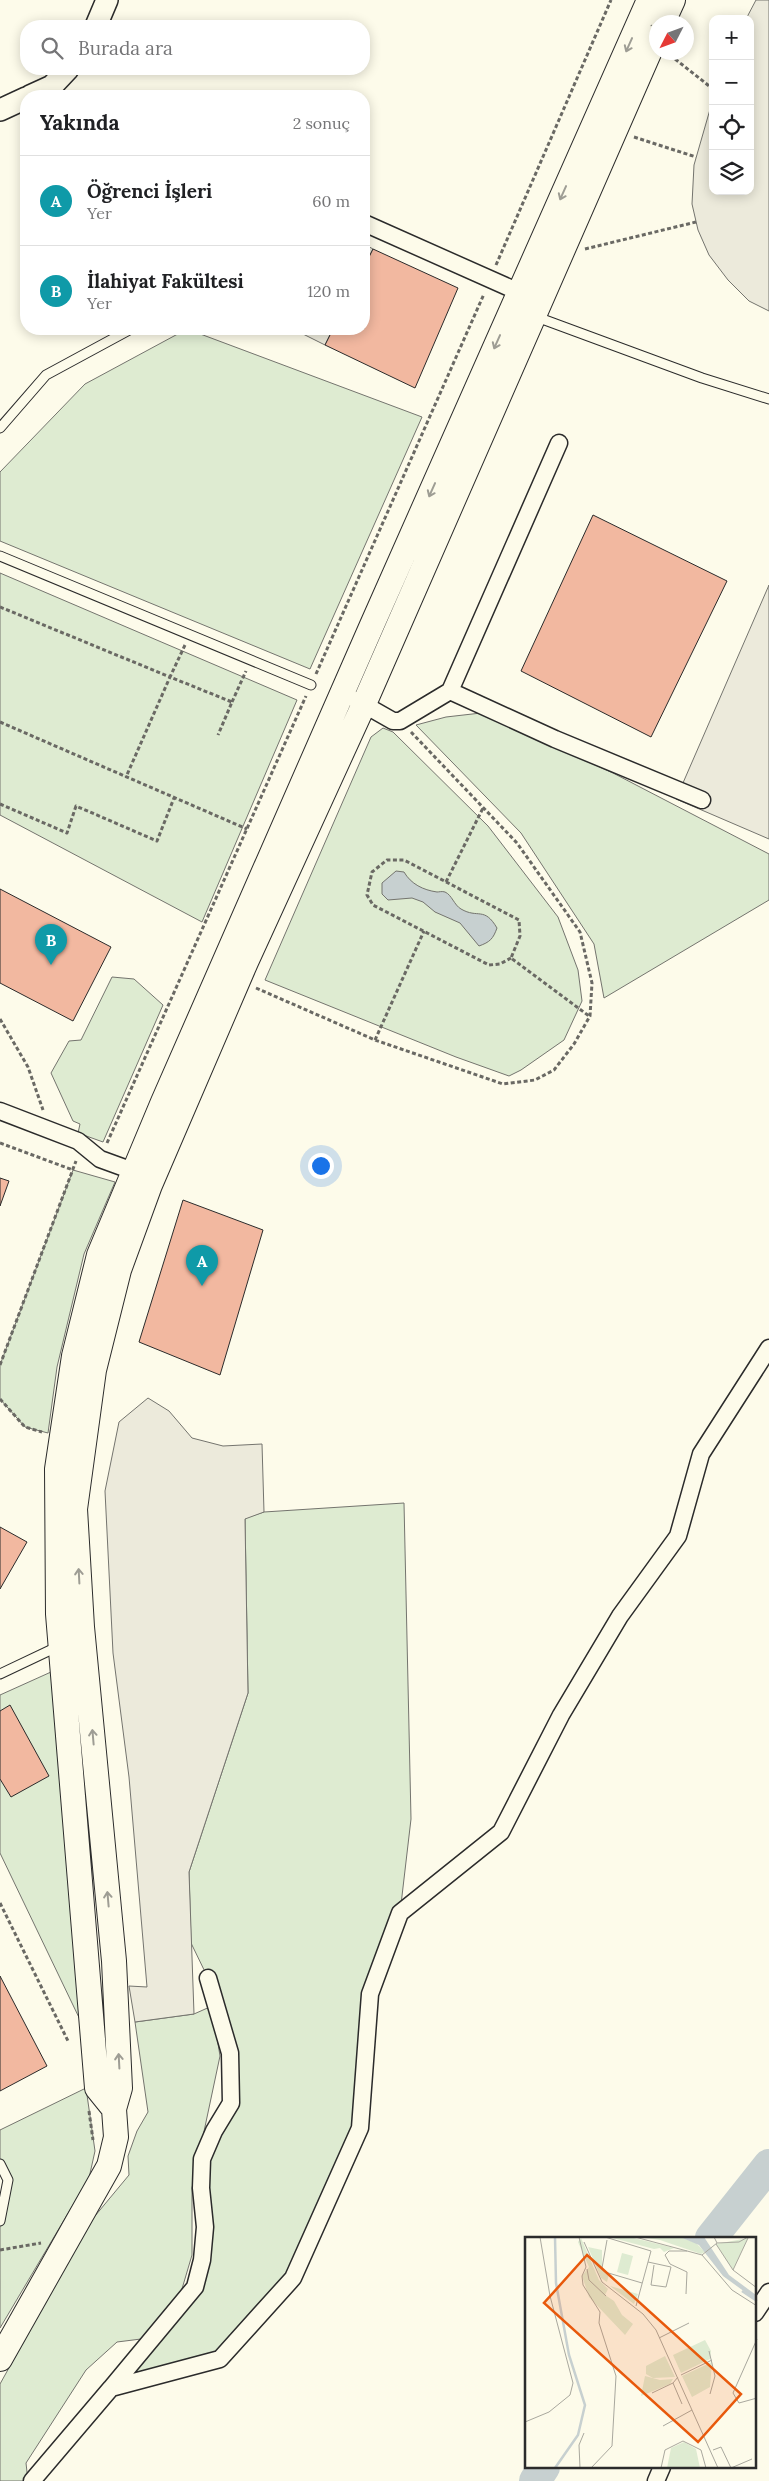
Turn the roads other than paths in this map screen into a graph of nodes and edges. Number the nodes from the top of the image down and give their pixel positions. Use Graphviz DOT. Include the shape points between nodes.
graph roads {
  1 [pos="107,0"];
  2 [pos="649,0"];
  3 [pos="673,0"];
  4 [pos="666,15"];
  5 [pos="99,20"];
  6 [pos="649,53"];
  7 [pos="62,75"];
  8 [pos="43,90"];
  9 [pos="20,101"];
  10 [pos="0,110"];
  11 [pos="370,226"];
  12 [pos="519,292"];
  13 [pos="534,316"];
  14 [pos="120,335"];
  15 [pos="769,399"];
  16 [pos="0,428"];
  17 [pos="559,443"];
  18 [pos="0,556"];
  19 [pos="311,684"];
  20 [pos="450,690"];
  21 [pos="342,694"];
  22 [pos="364,704"];
  23 [pos="702,800"];
  24 [pos="0,1110"];
  25 [pos="144,1174"];
  26 [pos="769,1348"];
  27 [pos="61,1645"];
  28 [pos="0,1674"];
  29 [pos="208,1978"];
  30 [pos="114,2109"];
  31 [pos="0,2164"];
  32 [pos="0,2220"];
  33 [pos="769,2292"];
  34 [pos="756,2312"];
  35 [pos="0,2359"];
  36 [pos="111,2388"];
  37 [pos="662,2468"];
  38 [pos="32,2481"];
  39 [pos="656,2481"];
  1 -- 5 [label="street"];
  2 -- 12 [label="main road, one-way"];
  3 -- 4 [label="main road"];
  6 -- 13 [label="main road"];
  7 -- 8 [label="street"];
  9 -- 10 [label="street"];
  11 -- 12 [label="street"];
  12 -- 21 [label="main road, one-way"];
  13 -- 15 [label="lane" via="702,378"];
  13 -- 22 [label="main road"];
  14 -- 16 [label="lane" via="46,375"];
  17 -- 20 [label="street"];
  18 -- 19 [label="lane"];
  20 -- 22 [label="street" via="400,721 393,721"];
  20 -- 23 [label="street" via="555,739"];
  21 -- 22 [label="street"];
  21 -- 25 [label="main road"];
  22 -- 25 [label="main road" via="246,962"];
  24 -- 25 [label="street" via="82,1144 100,1159"];
  25 -- 27 [label="main road" via="99,1255 74,1356 57,1469"];
  30 -- 25 [label="main road, one-way" via="120,2088 114,1961 82,1627 75,1509 94,1370"];
  26 -- 36 [label="street" via="701,1454 678,1536 615,1624 561,1715 502,1832 400,1913 370,1994 360,2128 293,2278 220,2359"];
  27 -- 28 [label="lane"];
  27 -- 30 [label="main road" via="97,2088"];
  29 -- 36 [label="street" via="230,2053 231,2103 202,2158 205,2227 202,2260 195,2287"];
  30 -- 35 [label="main road" via="116,2137 109,2166"];
  31 -- 32 [label="lane" via="8,2180"];
  33 -- 34 [label="street"];
  36 -- 38 [label="street"];
  37 -- 39 [label="street"];
}
